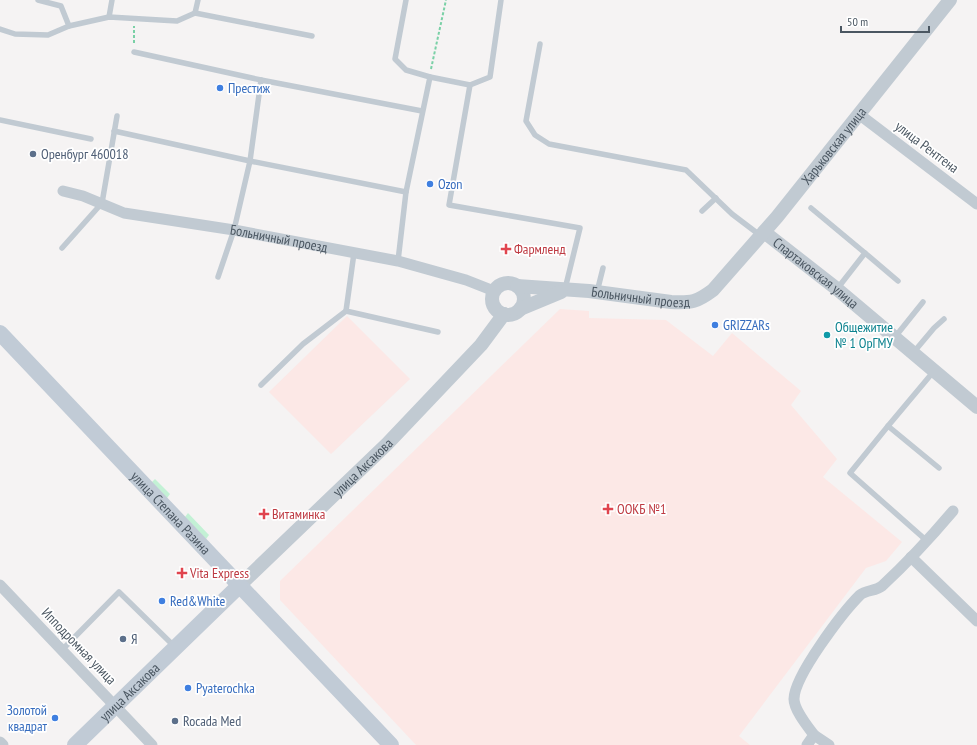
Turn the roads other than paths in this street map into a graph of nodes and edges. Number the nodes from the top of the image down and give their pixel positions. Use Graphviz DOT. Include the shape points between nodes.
graph roads {
  1 [pos="38,0"];
  2 [pos="112,0"];
  3 [pos="198,0"];
  4 [pos="406,0"];
  5 [pos="502,0"];
  6 [pos="950,0"];
  7 [pos="196,13"];
  8 [pos="109,17"];
  9 [pos="69,26"];
  10 [pos="0,29"];
  11 [pos="312,36"];
  12 [pos="540,44"];
  13 [pos="134,52"];
  14 [pos="430,77"];
  15 [pos="262,80"];
  16 [pos="470,85"];
  17 [pos="422,111"];
  18 [pos="860,115"];
  19 [pos="117,116"];
  20 [pos="0,120"];
  21 [pos="114,131"];
  22 [pos="91,139"];
  23 [pos="250,161"];
  24 [pos="63,191"];
  25 [pos="406,192"];
  26 [pos="716,198"];
  27 [pos="102,203"];
  28 [pos="977,204"];
  29 [pos="811,208"];
  30 [pos="702,212"];
  31 [pos="234,230"];
  32 [pos="763,234"];
  33 [pos="62,248"];
  34 [pos="354,253"];
  35 [pos="865,254"];
  36 [pos="398,261"];
  37 [pos="603,268"];
  38 [pos="218,277"];
  39 [pos="898,281"];
  40 [pos="517,286"];
  41 [pos="837,289"];
  42 [pos="565,290"];
  43 [pos="713,290"];
  44 [pos="494,291"];
  45 [pos="597,293"];
  46 [pos="922,302"];
  47 [pos="520,309"];
  48 [pos="346,311"];
  49 [pos="504,314"];
  50 [pos="944,319"];
  51 [pos="438,332"];
  52 [pos="0,333"];
  53 [pos="895,338"];
  54 [pos="913,353"];
  55 [pos="934,371"];
  56 [pos="261,385"];
  57 [pos="977,407"];
  58 [pos="888,426"];
  59 [pos="939,468"];
  60 [pos="953,511"];
  61 [pos="927,541"];
  62 [pos="911,557"];
  63 [pos="0,585"];
  64 [pos="240,585"];
  65 [pos="977,621"];
  66 [pos="175,647"];
  67 [pos="62,650"];
  68 [pos="115,706"];
  69 [pos="814,735"];
  70 [pos="0,742"];
  71 [pos="3,745"];
  72 [pos="75,745"];
  73 [pos="152,745"];
  74 [pos="391,745"];
  75 [pos="807,745"];
  76 [pos="829,745"];
  1 -- 9 [label="lane" via="61,6"];
  2 -- 8 [label="lane"];
  3 -- 7 [label="lane"];
  4 -- 14 [label="lane" via="395,59 406,70"];
  5 -- 16 [label="lane" via="490,77"];
  6 -- 18 [label="street, Харьковская улица"];
  7 -- 8 [label="lane" via="176,21"];
  7 -- 11 [label="lane"];
  8 -- 9 [label="lane"];
  9 -- 10 [label="lane" via="48,35 15,34"];
  12 -- 26 [label="lane" via="526,121 534,135 549,144 686,170"];
  13 -- 15 [label="lane"];
  14 -- 16 [label="lane"];
  14 -- 17 [label="lane"];
  15 -- 17 [label="lane"];
  15 -- 23 [label="lane"];
  16 -- 42 [label="lane" via="449,205 580,228"];
  17 -- 25 [label="lane"];
  18 -- 28 [label="street, улица Рентгена"];
  18 -- 32 [label="street, Харьковская улица"];
  19 -- 21 [label="lane"];
  20 -- 22 [label="lane"];
  21 -- 23 [label="lane"];
  21 -- 27 [label="lane"];
  23 -- 25 [label="lane"];
  23 -- 31 [label="lane"];
  24 -- 27 [label="street, Больничный проезд"];
  25 -- 36 [label="lane"];
  26 -- 30 [label="lane"];
  26 -- 32 [label="lane" via="732,214"];
  27 -- 31 [label="street, Больничный проезд" via="124,213"];
  27 -- 33 [label="lane"];
  29 -- 35 [label="lane"];
  31 -- 34 [label="street, Больничный проезд"];
  31 -- 38 [label="lane"];
  32 -- 41 [label="street, Спартаковская улица"];
  32 -- 43 [label="street, Харьковская улица"];
  34 -- 36 [label="street, Больничный проезд"];
  34 -- 48 [label="lane"];
  35 -- 39 [label="lane"];
  35 -- 41 [label="lane"];
  36 -- 44 [label="street, Больничный проезд" via="466,280"];
  37 -- 45 [label="lane"];
  40 -- 42 [label="street, Больничный проезд"];
  40 -- 44 [label="street" via="502,284"];
  40 -- 47 [label="street" via="523,295"];
  41 -- 53 [label="street, Спартаковская улица"];
  42 -- 45 [label="street, Больничный проезд"];
  42 -- 47 [label="street, Больничный проезд"];
  43 -- 45 [label="street, Больничный проезд" via="701,300 685,303"];
  44 -- 49 [label="street" via="493,305"];
  46 -- 53 [label="lane"];
  47 -- 49 [label="street" via="510,315"];
  48 -- 51 [label="lane"];
  48 -- 56 [label="lane" via="303,344"];
  49 -- 64 [label="street, улица Аксакова" via="481,345 387,444"];
  50 -- 54 [label="lane"];
  52 -- 64 [label="main road, улица Степана Разина"];
  53 -- 54 [label="street, Спартаковская улица"];
  54 -- 55 [label="street, Спартаковская улица"];
  55 -- 57 [label="street, Спартаковская улица"];
  55 -- 58 [label="lane"];
  58 -- 59 [label="lane"];
  58 -- 61 [label="lane" via="850,473"];
  60 -- 61 [label="street"];
  61 -- 62 [label="street"];
  62 -- 65 [label="street"];
  62 -- 69 [label="street" via="880,587 861,594 822,643 798,683 794,700 800,717"];
  63 -- 67 [label="street, Ипподромная улица"];
  64 -- 66 [label="main road, улица Аксакова"];
  64 -- 74 [label="main road, улица Степана Разина"];
  66 -- 67 [label="lane" via="119,592"];
  66 -- 68 [label="main road, улица Аксакова"];
  67 -- 68 [label="street, Ипподромная улица"];
  68 -- 72 [label="main road, улица Аксакова"];
  68 -- 73 [label="street, Ипподромная улица"];
  69 -- 75 [label="street"];
  69 -- 76 [label="street"];
  70 -- 71 [label="street"];
}
